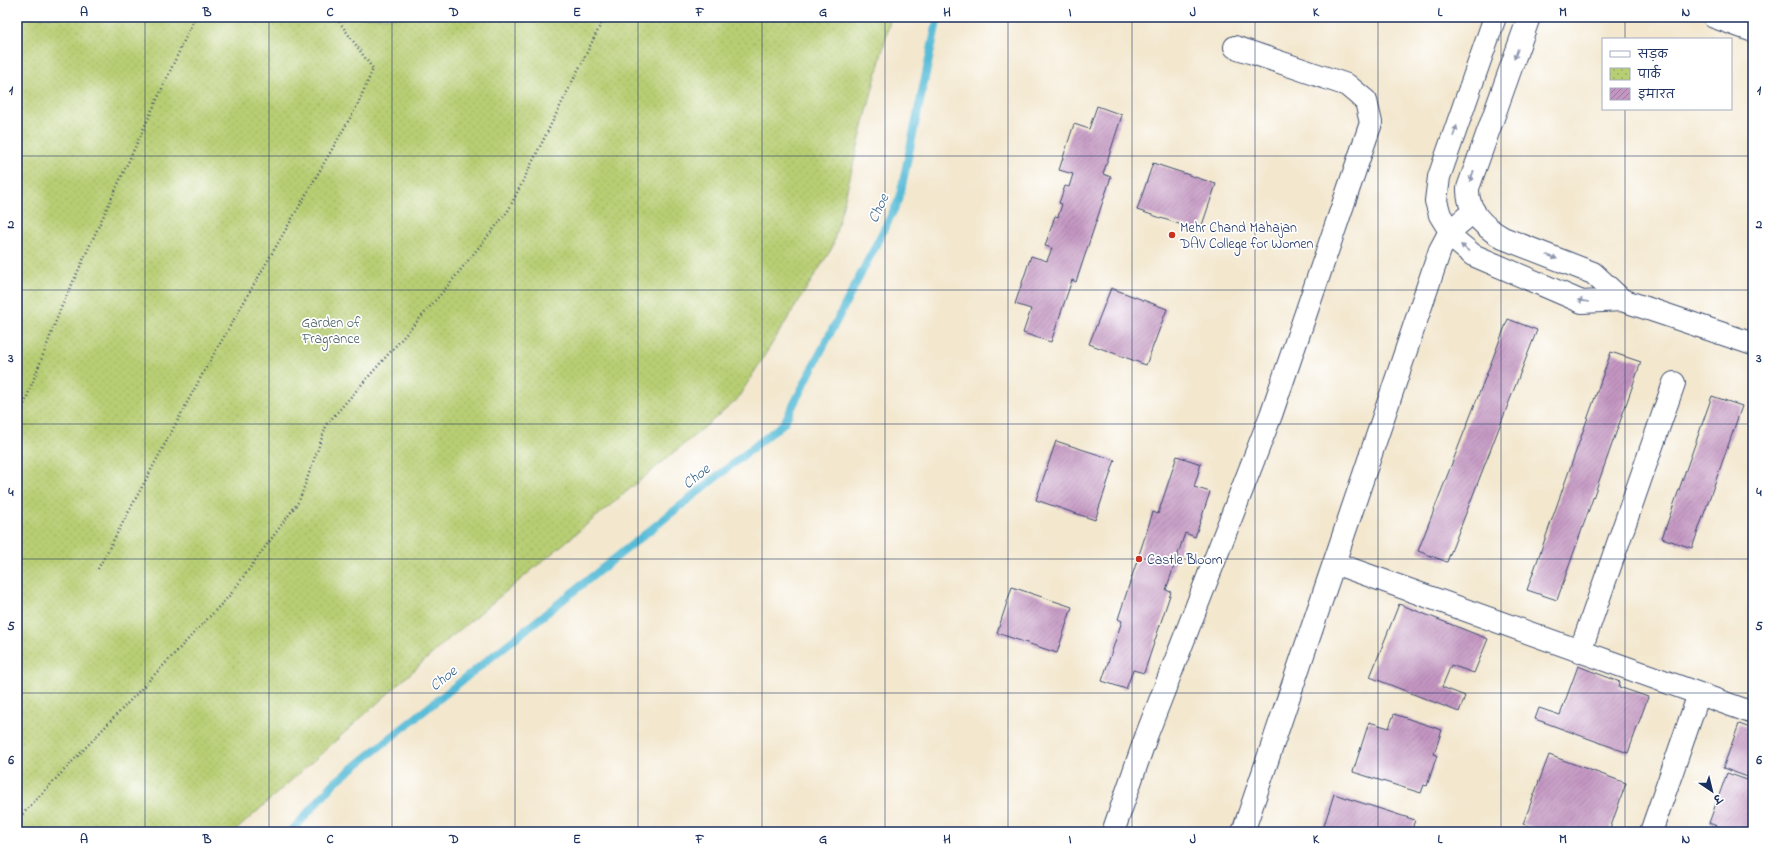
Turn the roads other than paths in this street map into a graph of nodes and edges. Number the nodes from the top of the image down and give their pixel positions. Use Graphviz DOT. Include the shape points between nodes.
graph roads {
  1 [pos="1495,17"];
  2 [pos="1529,17"];
  3 [pos="1714,17"];
  4 [pos="1753,31"];
  5 [pos="1235,47"];
  6 [pos="1474,211"];
  7 [pos="1450,231"];
  8 [pos="1622,300"];
  9 [pos="1753,344"];
  10 [pos="1674,383"];
  11 [pos="1334,563"];
  12 [pos="1580,652"];
  13 [pos="1699,694"];
  14 [pos="1753,713"];
  15 [pos="1113,832"];
  16 [pos="1244,832"];
  17 [pos="1651,832"];
  7 -- 1 [label="street, one-way" via="1440,215 1436,200 1439,177"];
  2 -- 6 [label="street, one-way" via="1468,188 1468,198"];
  3 -- 4 [label="street"];
  5 -- 15 [label="street" via="1347,85 1366,101 1371,123 1271,415 1147,734"];
  6 -- 7 [label="street"];
  6 -- 8 [label="street, one-way" via="1479,220 1503,238 1593,273"];
  8 -- 7 [label="street, one-way" via="1582,302 1473,255 1456,241"];
  7 -- 11 [label="street" via="1440,250"];
  8 -- 9 [label="street"];
  10 -- 12 [label="street"];
  11 -- 12 [label="street"];
  11 -- 16 [label="street"];
  12 -- 13 [label="street"];
  13 -- 14 [label="street"];
  13 -- 17 [label="street"];
}
